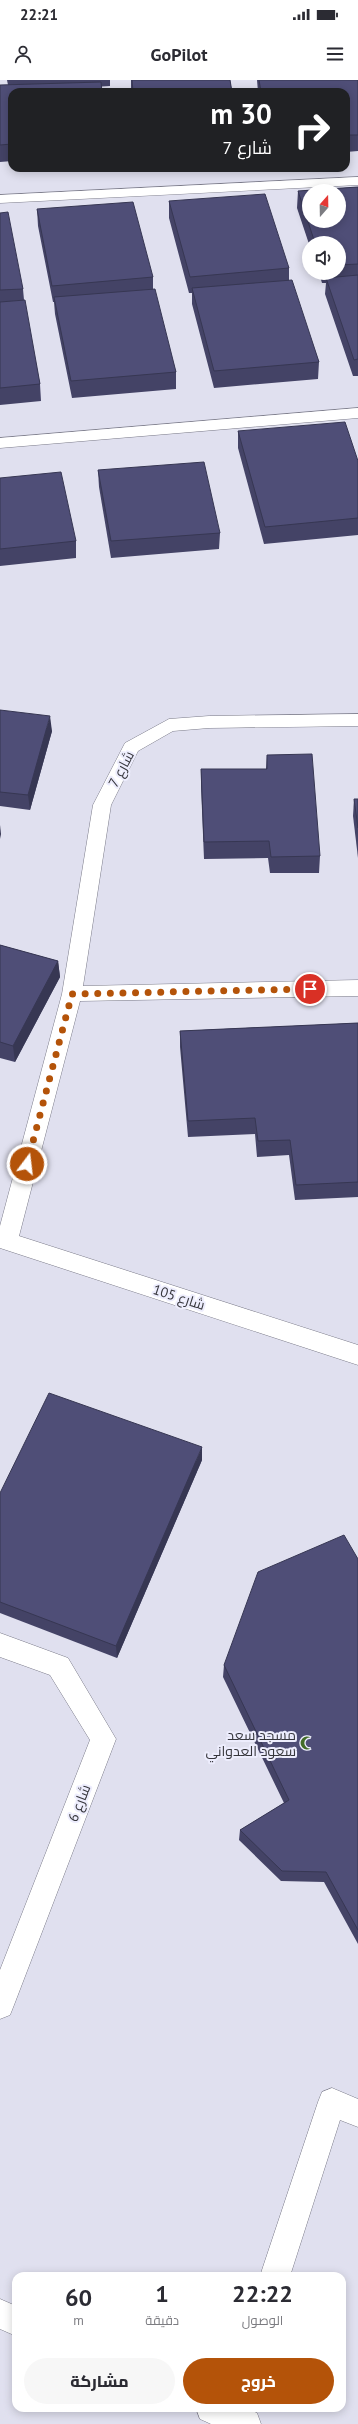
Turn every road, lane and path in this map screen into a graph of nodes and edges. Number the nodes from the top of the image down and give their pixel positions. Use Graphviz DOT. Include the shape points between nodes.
graph roads {
  1 [pos="358,181"];
  2 [pos="0,199"];
  3 [pos="358,413"];
  4 [pos="0,443"];
  5 [pos="358,720"];
  6 [pos="358,988"];
  7 [pos="72,994"];
  8 [pos="4,1240"];
  9 [pos="358,1355"];
  10 [pos="0,1644"];
  11 [pos="0,2005"];
  12 [pos="358,2113"];
  13 [pos="276,2272"];
  14 [pos="0,2314"];
  15 [pos="12,2319"];
  1 -- 2 [label="street"];
  3 -- 4 [label="street"];
  5 -- 7 [label="street, شارع 7" via="170,725 131,747 102,805"];
  6 -- 7 [label="street"];
  7 -- 8 [label="street, شارع 7"];
  8 -- 9 [label="street, شارع 105"];
  10 -- 11 [label="street, شارع 6" via="59,1666 103,1739"];
  12 -- 13 [label="street" via="332,2102"];
  14 -- 15 [label="street"];
}
